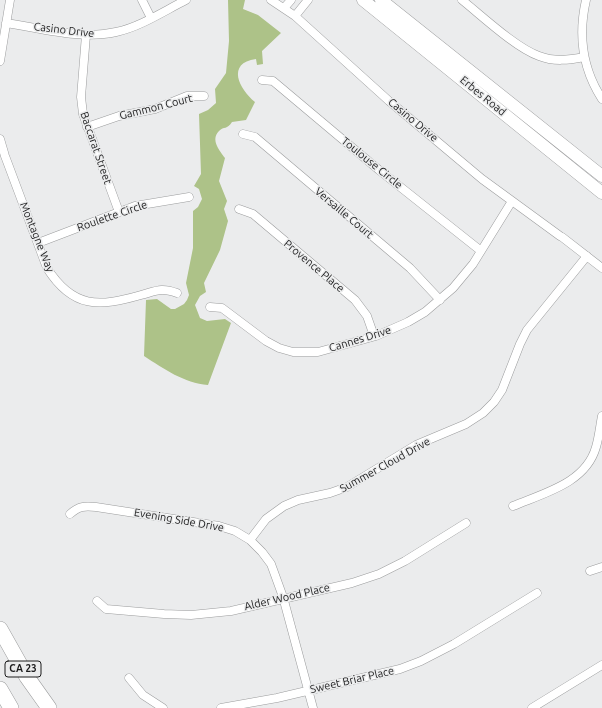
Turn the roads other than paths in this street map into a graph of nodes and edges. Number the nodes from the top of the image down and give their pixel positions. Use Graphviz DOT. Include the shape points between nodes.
graph roads {
  1 [pos="10,0"];
  2 [pos="142,0"];
  3 [pos="186,0"];
  4 [pos="271,0"];
  5 [pos="291,0"];
  6 [pos="308,0"];
  7 [pos="363,0"];
  8 [pos="381,0"];
  9 [pos="462,0"];
  10 [pos="586,0"];
  11 [pos="284,8"];
  12 [pos="295,16"];
  13 [pos="151,18"];
  14 [pos="6,23"];
  15 [pos="86,35"];
  16 [pos="584,57"];
  17 [pos="0,61"];
  18 [pos="262,80"];
  19 [pos="204,96"];
  20 [pos="602,99"];
  21 [pos="87,127"];
  22 [pos="243,134"];
  23 [pos="0,139"];
  24 [pos="602,176"];
  25 [pos="602,193"];
  26 [pos="189,197"];
  27 [pos="512,201"];
  28 [pos="239,209"];
  29 [pos="119,212"];
  30 [pos="38,243"];
  31 [pos="481,251"];
  32 [pos="587,256"];
  33 [pos="602,268"];
  34 [pos="177,293"];
  35 [pos="440,300"];
  36 [pos="210,307"];
  37 [pos="374,336"];
  38 [pos="602,416"];
  39 [pos="513,506"];
  40 [pos="70,514"];
  41 [pos="466,523"];
  42 [pos="250,540"];
  43 [pos="602,567"];
  44 [pos="590,571"];
  45 [pos="537,593"];
  46 [pos="283,598"];
  47 [pos="97,601"];
  48 [pos="0,630"];
  49 [pos="602,666"];
  50 [pos="129,678"];
  51 [pos="0,689"];
  52 [pos="308,690"];
  53 [pos="11,708"];
  54 [pos="49,708"];
  55 [pos="163,708"];
  56 [pos="221,708"];
  57 [pos="313,708"];
  58 [pos="532,708"];
  1 -- 14 [label="street"];
  2 -- 13 [label="street"];
  3 -- 13 [label="street, Casino Drive"];
  4 -- 11 [label="street, Casino Drive"];
  5 -- 11 [label="street"];
  6 -- 12 [label="street"];
  7 -- 25 [label="main road, Erbes Road"];
  8 -- 24 [label="main road, Erbes Road"];
  9 -- 16 [label="street" via="525,50 552,60"];
  10 -- 16 [label="street" via="581,38"];
  11 -- 12 [label="street, Casino Drive"];
  12 -- 27 [label="street, Casino Drive" via="390,101"];
  13 -- 15 [label="street, Casino Drive" via="117,32"];
  14 -- 15 [label="street, Casino Drive"];
  14 -- 17 [label="street"];
  15 -- 21 [label="street, Baccarat Street" via="81,97"];
  16 -- 20 [label="street"];
  18 -- 31 [label="street, Toulouse Circle" via="273,81"];
  19 -- 21 [label="street, Gammon Court" via="187,96 155,109 119,116"];
  21 -- 29 [label="street, Baccarat Street"];
  22 -- 35 [label="street, Versaille Court" via="255,137 410,268"];
  23 -- 30 [label="street, Montagne Way"];
  26 -- 29 [label="street, Roulette Circle" via="148,203"];
  27 -- 31 [label="street, Cannes Drive"];
  27 -- 32 [label="street, Casino Drive"];
  28 -- 37 [label="street, Provence Place" via="253,214 355,300 367,316"];
  29 -- 30 [label="street, Roulette Circle"];
  30 -- 34 [label="street, Montagne Way" via="47,268 55,280 68,292 83,300 113,303 165,289"];
  31 -- 35 [label="street, Cannes Drive" via="464,277"];
  32 -- 33 [label="street, Casino Drive"];
  32 -- 42 [label="street, Summer Cloud Drive" via="527,330 502,390 483,413 466,424 416,445 347,487 284,506 266,519"];
  35 -- 37 [label="street, Cannes Drive" via="408,322"];
  36 -- 37 [label="street, Cannes Drive" via="222,308 266,341 293,352 318,352"];
  38 -- 39 [label="street" via="596,448 583,470 565,484"];
  40 -- 42 [label="street, Evening Side Drive" via="84,506 96,507 219,526 235,531"];
  41 -- 46 [label="street, Alder Wood Place" via="406,561 379,574 352,583"];
  42 -- 46 [label="street, Evening Side Drive" via="271,564"];
  43 -- 44 [label="street"];
  45 -- 52 [label="street, Sweet Briar Place" via="454,644 421,661 378,675"];
  46 -- 47 [label="street, Alder Wood Place" via="231,611 191,615 106,609"];
  46 -- 52 [label="street, Evening Side Drive"];
  48 -- 54 [label="highway, CA 23" via="27,677"];
  49 -- 58 [label="street"];
  50 -- 55 [label="street" via="143,695"];
  51 -- 53 [label="highway, CA 23"];
  52 -- 56 [label="street, Sweet Briar Place"];
  52 -- 57 [label="street, Evening Side Drive"];
}
